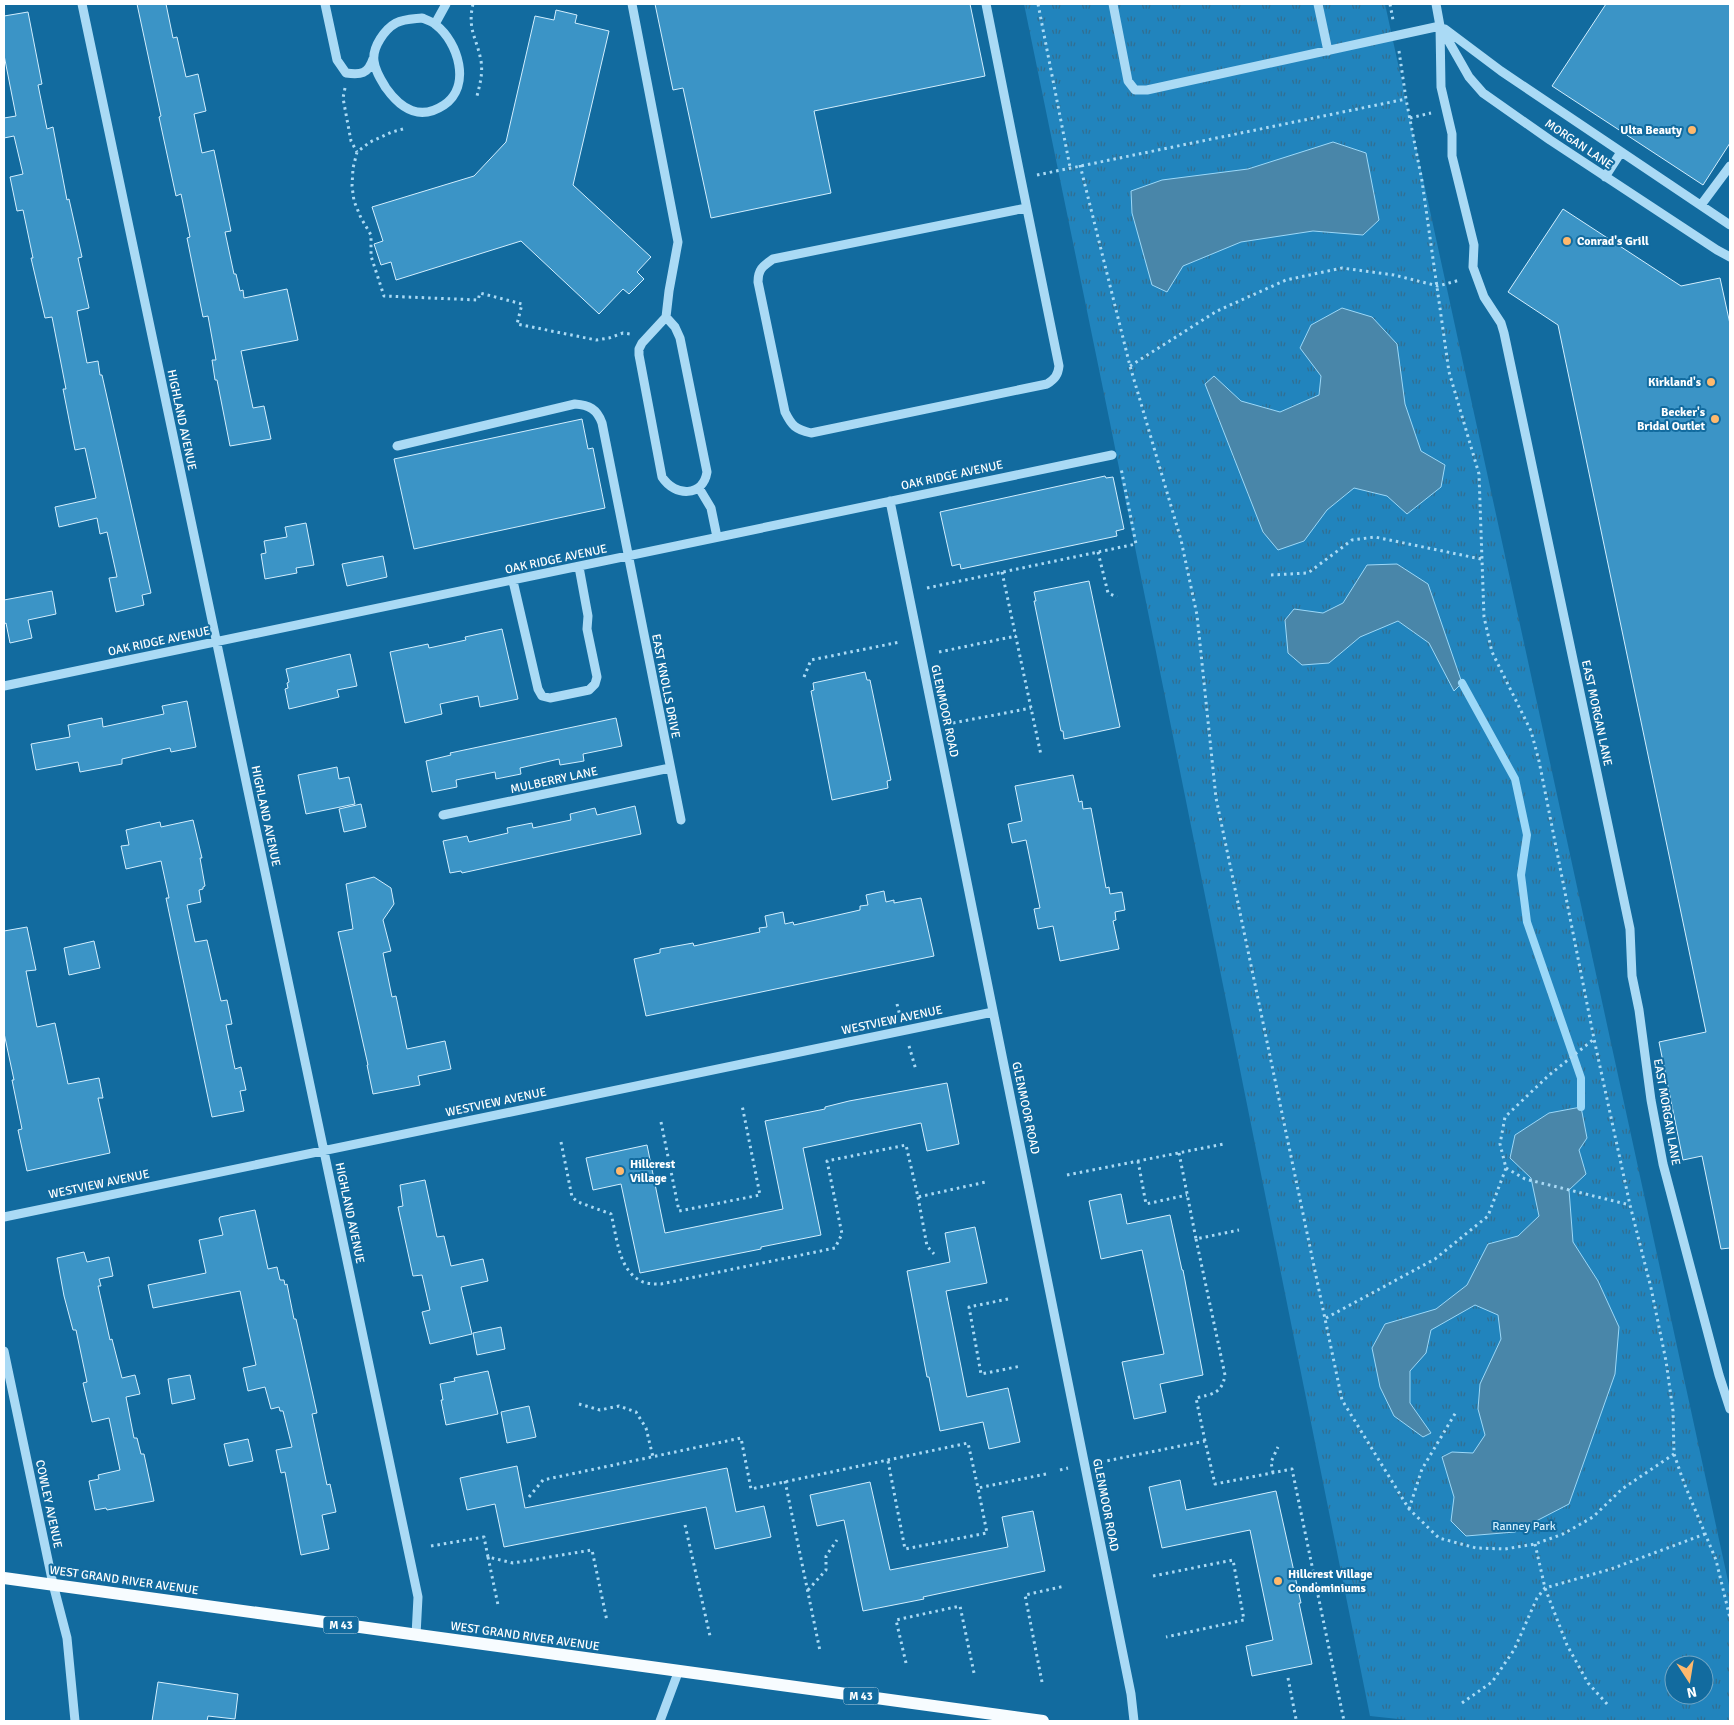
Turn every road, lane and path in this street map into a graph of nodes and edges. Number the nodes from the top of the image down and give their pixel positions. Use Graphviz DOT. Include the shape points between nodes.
graph roads {
  1 [pos="82,4"];
  2 [pos="325,4"];
  3 [pos="446,4"];
  4 [pos="472,4"];
  5 [pos="632,4"];
  6 [pos="986,4"];
  7 [pos="1038,4"];
  8 [pos="1113,4"];
  9 [pos="1318,4"];
  10 [pos="1436,4"];
  11 [pos="436,24"];
  12 [pos="1440,26"];
  13 [pos="1396,36"];
  14 [pos="1328,51"];
  15 [pos="373,59"];
  16 [pos="346,73"];
  17 [pos="477,96"];
  18 [pos="1406,99"];
  19 [pos="403,129"];
  20 [pos="357,152"];
  21 [pos="1621,152"];
  22 [pos="1080,165"];
  23 [pos="1730,166"];
  24 [pos="1070,167"];
  25 [pos="1605,177"];
  26 [pos="1020,179"];
  27 [pos="1701,205"];
  28 [pos="1026,208"];
  29 [pos="1730,225"];
  30 [pos="1730,257"];
  31 [pos="1476,276"];
  32 [pos="1438,286"];
  33 [pos="666,318"];
  34 [pos="642,343"];
  35 [pos="1130,366"];
  36 [pos="397,446"];
  37 [pos="1112,455"];
  38 [pos="1122,470"];
  39 [pos="699,488"];
  40 [pos="890,501"];
  41 [pos="717,538"];
  42 [pos="1098,552"];
  43 [pos="628,556"];
  44 [pos="1482,559"];
  45 [pos="579,567"];
  46 [pos="1002,572"];
  47 [pos="1271,575"];
  48 [pos="513,581"];
  49 [pos="927,588"];
  50 [pos="1117,597"];
  51 [pos="1016,636"];
  52 [pos="217,641"];
  53 [pos="900,642"];
  54 [pos="939,652"];
  55 [pos="804,677"];
  56 [pos="4,686"];
  57 [pos="1031,708"];
  58 [pos="953,723"];
  59 [pos="1041,755"];
  60 [pos="670,768"];
  61 [pos="443,816"];
  62 [pos="680,820"];
  63 [pos="993,1012"];
  64 [pos="1594,1040"];
  65 [pos="742,1105"];
  66 [pos="662,1122"];
  67 [pos="561,1142"];
  68 [pos="1224,1144"];
  69 [pos="325,1150"];
  70 [pos="1178,1153"];
  71 [pos="1138,1161"];
  72 [pos="1506,1168"];
  73 [pos="1067,1175"];
  74 [pos="986,1182"];
  75 [pos="1187,1195"];
  76 [pos="918,1197"];
  77 [pos="1630,1206"];
  78 [pos="4,1217"];
  79 [pos="1239,1230"];
  80 [pos="1196,1239"];
  81 [pos="934,1254"];
  82 [pos="1008,1299"];
  83 [pos="1326,1318"];
  84 [pos="4,1351"];
  85 [pos="1021,1366"];
  86 [pos="579,1404"];
  87 [pos="1730,1409"];
  88 [pos="1456,1412"];
  89 [pos="1205,1441"];
  90 [pos="1278,1447"];
  91 [pos="1674,1454"];
  92 [pos="653,1457"];
  93 [pos="888,1461"];
  94 [pos="1085,1465"];
  95 [pos="1060,1470"];
  96 [pos="1273,1473"];
  97 [pos="1046,1474"];
  98 [pos="785,1481"];
  99 [pos="978,1488"];
  100 [pos="529,1497"];
  101 [pos="1409,1510"];
  102 [pos="685,1525"];
  103 [pos="1705,1534"];
  104 [pos="837,1540"];
  105 [pos="1535,1544"];
  106 [pos="431,1546"];
  107 [pos="488,1557"];
  108 [pos="1154,1576"];
  109 [pos="4,1578"];
  110 [pos="53,1584"];
  111 [pos="1065,1586"];
  112 [pos="1545,1588"];
  113 [pos="808,1590"];
  114 [pos="498,1605"];
  115 [pos="1730,1618"];
  116 [pos="608,1621"];
  117 [pos="416,1635"];
  118 [pos="710,1636"];
  119 [pos="1166,1637"];
  120 [pos="820,1651"];
  121 [pos="906,1663"];
  122 [pos="679,1670"];
  123 [pos="974,1673"];
  124 [pos="1288,1678"];
  125 [pos="1042,1682"];
  126 [pos="1462,1703"];
  127 [pos="1608,1704"];
  128 [pos="1296,1719"];
  129 [pos="75,1721"];
  130 [pos="660,1721"];
  131 [pos="1043,1721"];
  132 [pos="1134,1721"];
  133 [pos="1344,1721"];
  1 -- 52 [label="street, HIGHLAND AVENUE"];
  2 -- 16 [label="street" via="337,60"];
  3 -- 11 [label="street"];
  4 -- 17 [label="path" via="471,29 481,62 482,79"];
  5 -- 33 [label="street" via="678,242"];
  6 -- 26 [label="street"];
  7 -- 24 [label="path"];
  8 -- 14 [label="street" via="1128,81 1135,90"];
  9 -- 14 [label="street"];
  10 -- 12 [label="street, MORGAN LANE"];
  11 -- 15 [label="street" via="422,18 396,23 380,39"];
  11 -- 15 [label="street" via="453,47 460,71 454,95 436,110 409,110 399,103 381,80"];
  12 -- 13 [label="street"];
  12 -- 21 [label="street, MORGAN LANE"];
  12 -- 25 [label="street, MORGAN LANE" via="1468,77 1483,93"];
  12 -- 31 [label="street, EAST MORGAN LANE" via="1441,87 1452,134 1452,156 1474,245"];
  13 -- 14 [label="street"];
  13 -- 18 [label="path"];
  15 -- 16 [label="street" via="370,68 363,73"];
  16 -- 20 [label="path" via="343,98 351,141"];
  18 -- 22 [label="path"];
  18 -- 32 [label="path"];
  19 -- 20 [label="path" via="370,142"];
  20 -- 34 [label="path" via="353,168 354,201 371,235 371,256 384,296 478,300 480,293 522,304 517,324 596,340 630,334"];
  21 -- 25 [label="street"];
  21 -- 27 [label="street, MORGAN LANE"];
  22 -- 24 [label="path"];
  22 -- 35 [label="path"];
  23 -- 27 [label="street"];
  24 -- 26 [label="path"];
  25 -- 30 [label="street, MORGAN LANE"];
  26 -- 28 [label="street"];
  27 -- 29 [label="street, MORGAN LANE"];
  28 -- 28 [label="street" via="1059,366 1054,380 811,432 791,424 785,412 758,282 758,274 764,266 782,257"];
  31 -- 32 [label="path"];
  31 -- 87 [label="street, EAST MORGAN LANE" via="1504,333 1630,929 1632,976 1663,1164"];
  32 -- 35 [label="path" via="1394,275 1342,268 1286,280 1217,311"];
  32 -- 44 [label="path" via="1449,372 1479,474"];
  33 -- 34 [label="street"];
  33 -- 39 [label="street" via="680,338 707,472"];
  34 -- 39 [label="street" via="639,356 662,477 673,489 682,492"];
  35 -- 83 [label="path" via="1181,540 1197,615 1216,798"];
  36 -- 43 [label="street, EAST KNOLLS DRIVE" via="575,404 586,405 598,413 602,423"];
  37 -- 40 [label="street, OAK RIDGE AVENUE"];
  38 -- 42 [label="path" via="1136,544"];
  39 -- 41 [label="street" via="710,508"];
  40 -- 41 [label="street, OAK RIDGE AVENUE"];
  40 -- 63 [label="street, GLENMOOR ROAD"];
  41 -- 43 [label="street, OAK RIDGE AVENUE"];
  42 -- 46 [label="path"];
  42 -- 50 [label="path" via="1108,593"];
  43 -- 45 [label="street, OAK RIDGE AVENUE"];
  43 -- 60 [label="street, EAST KNOLLS DRIVE"];
  44 -- 47 [label="path" via="1375,537 1352,540 1308,573"];
  44 -- 64 [label="path" via="1484,617 1492,652 1531,731"];
  45 -- 48 [label="street, OAK RIDGE AVENUE"];
  45 -- 48 [label="street" via="596,677 589,690 550,698 542,696"];
  46 -- 49 [label="path"];
  46 -- 51 [label="path"];
  48 -- 52 [label="street, OAK RIDGE AVENUE"];
  51 -- 54 [label="path"];
  51 -- 57 [label="path"];
  52 -- 56 [label="street, OAK RIDGE AVENUE"];
  52 -- 69 [label="street, HIGHLAND AVENUE"];
  53 -- 55 [label="path" via="811,660"];
  57 -- 58 [label="path"];
  57 -- 59 [label="path"];
  60 -- 61 [label="street, MULBERRY LANE"];
  60 -- 62 [label="street, EAST KNOLLS DRIVE"];
  63 -- 69 [label="street, WESTVIEW AVENUE"];
  63 -- 94 [label="street, GLENMOOR ROAD"];
  64 -- 72 [label="path" via="1548,1076 1505,1118 1500,1144"];
  64 -- 77 [label="path"];
  65 -- 66 [label="path" via="760,1195 679,1211"];
  67 -- 76 [label="path" via="572,1197 611,1214 623,1262 629,1273 642,1282 660,1284 835,1248 842,1234 827,1161 906,1145"];
  68 -- 70 [label="path"];
  69 -- 78 [label="street, WESTVIEW AVENUE"];
  69 -- 117 [label="street, HIGHLAND AVENUE" via="418,1597"];
  70 -- 71 [label="path"];
  70 -- 75 [label="path"];
  71 -- 73 [label="path"];
  71 -- 75 [label="path" via="1146,1204"];
  72 -- 77 [label="path" via="1525,1179"];
  72 -- 83 [label="path" via="1488,1216 1435,1259"];
  74 -- 76 [label="path"];
  75 -- 80 [label="path"];
  76 -- 81 [label="path" via="927,1246"];
  77 -- 91 [label="path" via="1666,1361 1673,1411"];
  79 -- 80 [label="path"];
  80 -- 89 [label="path" via="1225,1375 1216,1393 1196,1398"];
  82 -- 85 [label="path" via="969,1307 981,1374"];
  83 -- 101 [label="path" via="1342,1400"];
  84 -- 110 [label="street, COWLEY AVENUE"];
  86 -- 92 [label="path" via="600,1410 620,1406 636,1412 646,1428"];
  88 -- 101 [label="path" via="1422,1469"];
  89 -- 94 [label="path"];
  89 -- 96 [label="path" via="1215,1484"];
  90 -- 96 [label="path" via="1271,1462"];
  91 -- 103 [label="path"];
  91 -- 105 [label="path" via="1622,1489 1593,1517 1563,1534"];
  92 -- 98 [label="path" via="741,1438 751,1489"];
  92 -- 100 [label="path" via="543,1480"];
  93 -- 98 [label="path"];
  93 -- 99 [label="path" via="968,1443"];
  93 -- 99 [label="path" via="905,1549 987,1533"];
  94 -- 95 [label="path"];
  94 -- 132 [label="street, GLENMOOR ROAD"];
  96 -- 133 [label="path" via="1292,1469"];
  97 -- 99 [label="path"];
  98 -- 113 [label="path"];
  101 -- 105 [label="path" via="1439,1538 1476,1548 1505,1549"];
  102 -- 118 [label="path"];
  103 -- 112 [label="path" via="1611,1569"];
  103 -- 115 [label="path" via="1716,1560"];
  104 -- 113 [label="path" via="826,1556 826,1570"];
  105 -- 112 [label="path"];
  106 -- 107 [label="path" via="484,1537"];
  107 -- 114 [label="path"];
  107 -- 116 [label="path" via="513,1563 592,1550"];
  108 -- 119 [label="path" via="1233,1560 1244,1620"];
  109 -- 110 [label="main road, WEST GRAND RIVER AVENUE / M 43"];
  110 -- 117 [label="main road, WEST GRAND RIVER AVENUE / M 43"];
  110 -- 129 [label="street, COWLEY AVENUE" via="67,1638"];
  111 -- 125 [label="path" via="1025,1595"];
  112 -- 126 [label="path" via="1537,1598 1514,1650 1492,1682"];
  112 -- 127 [label="path" via="1568,1645 1588,1683"];
  113 -- 120 [label="path"];
  117 -- 122 [label="main road, WEST GRAND RIVER AVENUE / M 43"];
  121 -- 123 [label="path" via="896,1620 960,1606"];
  122 -- 130 [label="street"];
  122 -- 131 [label="main road, WEST GRAND RIVER AVENUE / M 43"];
  124 -- 128 [label="path"];
}
